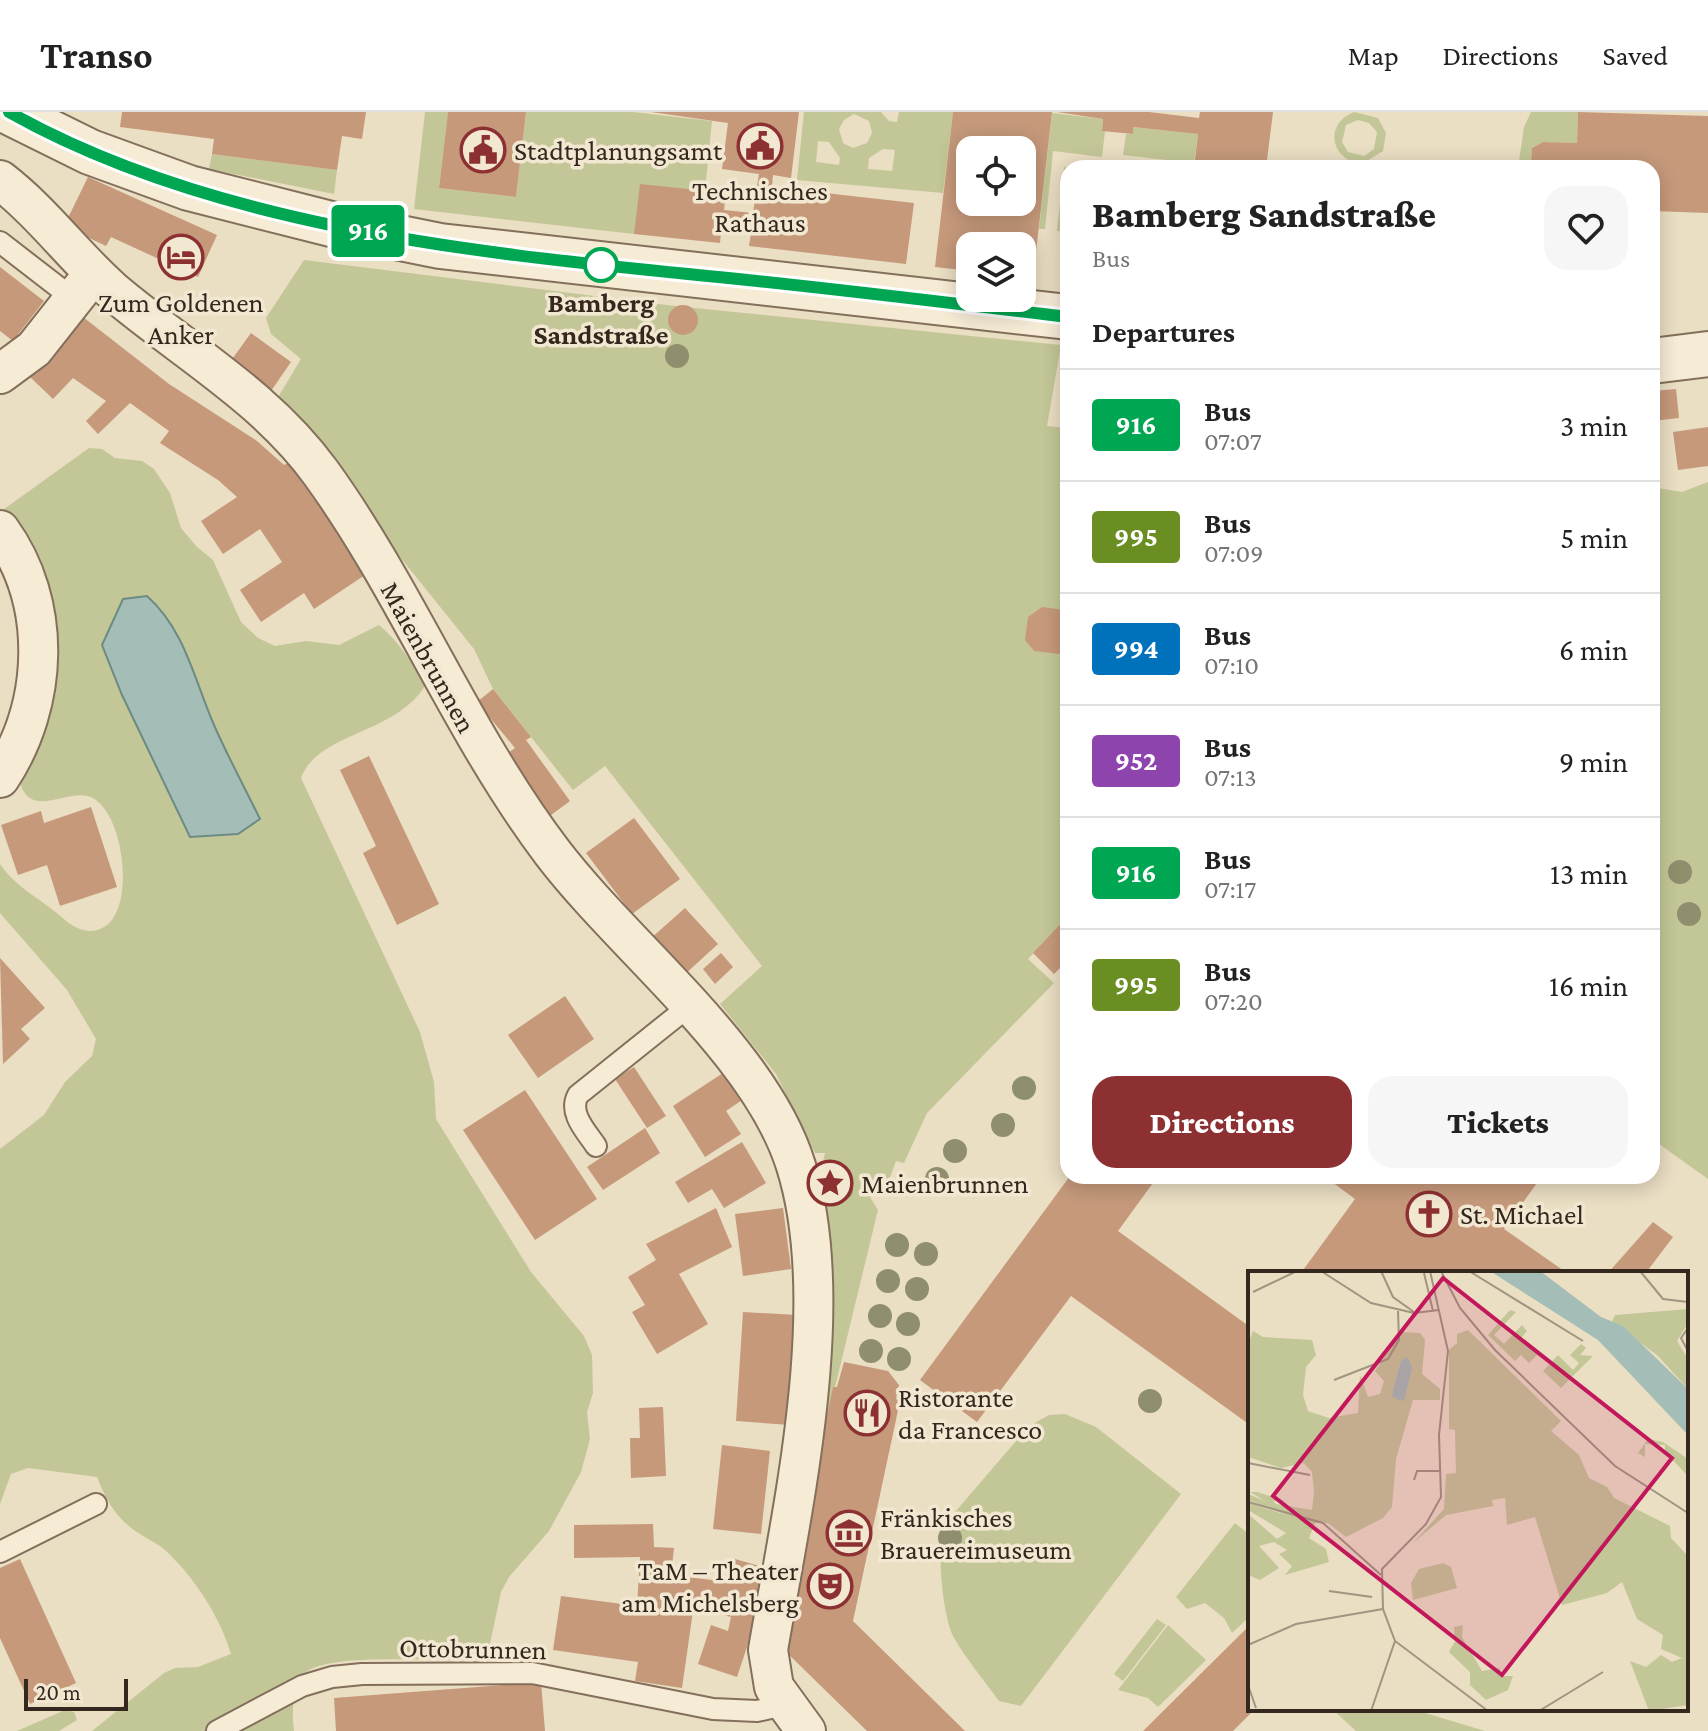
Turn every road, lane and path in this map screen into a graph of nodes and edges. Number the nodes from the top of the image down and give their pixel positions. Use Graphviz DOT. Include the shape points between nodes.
graph roads {
  1 [pos="9,112"];
  2 [pos="0,180"];
  3 [pos="0,242"];
  4 [pos="84,287"];
  5 [pos="1060,316"];
  6 [pos="1708,354"];
  7 [pos="1660,360"];
  8 [pos="5,369"];
  9 [pos="0,530"];
  10 [pos="0,778"];
  11 [pos="688,1007"];
  12 [pos="596,1146"];
  13 [pos="96,1504"];
  14 [pos="0,1552"];
  15 [pos="795,1718"];
  16 [pos="217,1731"];
  1 -- 5 [label="street" via="100,156 189,188 440,246"];
  2 -- 4 [label="street, Maienbrunnen" via="56,230"];
  3 -- 4 [label="lane, Maienbrunnen"];
  4 -- 8 [label="street" via="34,349"];
  4 -- 11 [label="street, Maienbrunnen" via="224,377 286,431 321,473 485,757 577,884"];
  6 -- 7 [label="street"];
  9 -- 10 [label="street" via="19,557 33,598 38,643 37,686 27,725"];
  11 -- 12 [label="lane" via="578,1095 577,1117"];
  11 -- 15 [label="street, Maienbrunnen" via="757,1087 781,1127 804,1201 812,1309 809,1388 768,1650 769,1672"];
  13 -- 14 [label="lane"];
  15 -- 16 [label="lane, Ottobrunnen" via="713,1709 532,1673 362,1674 302,1686"];
}
